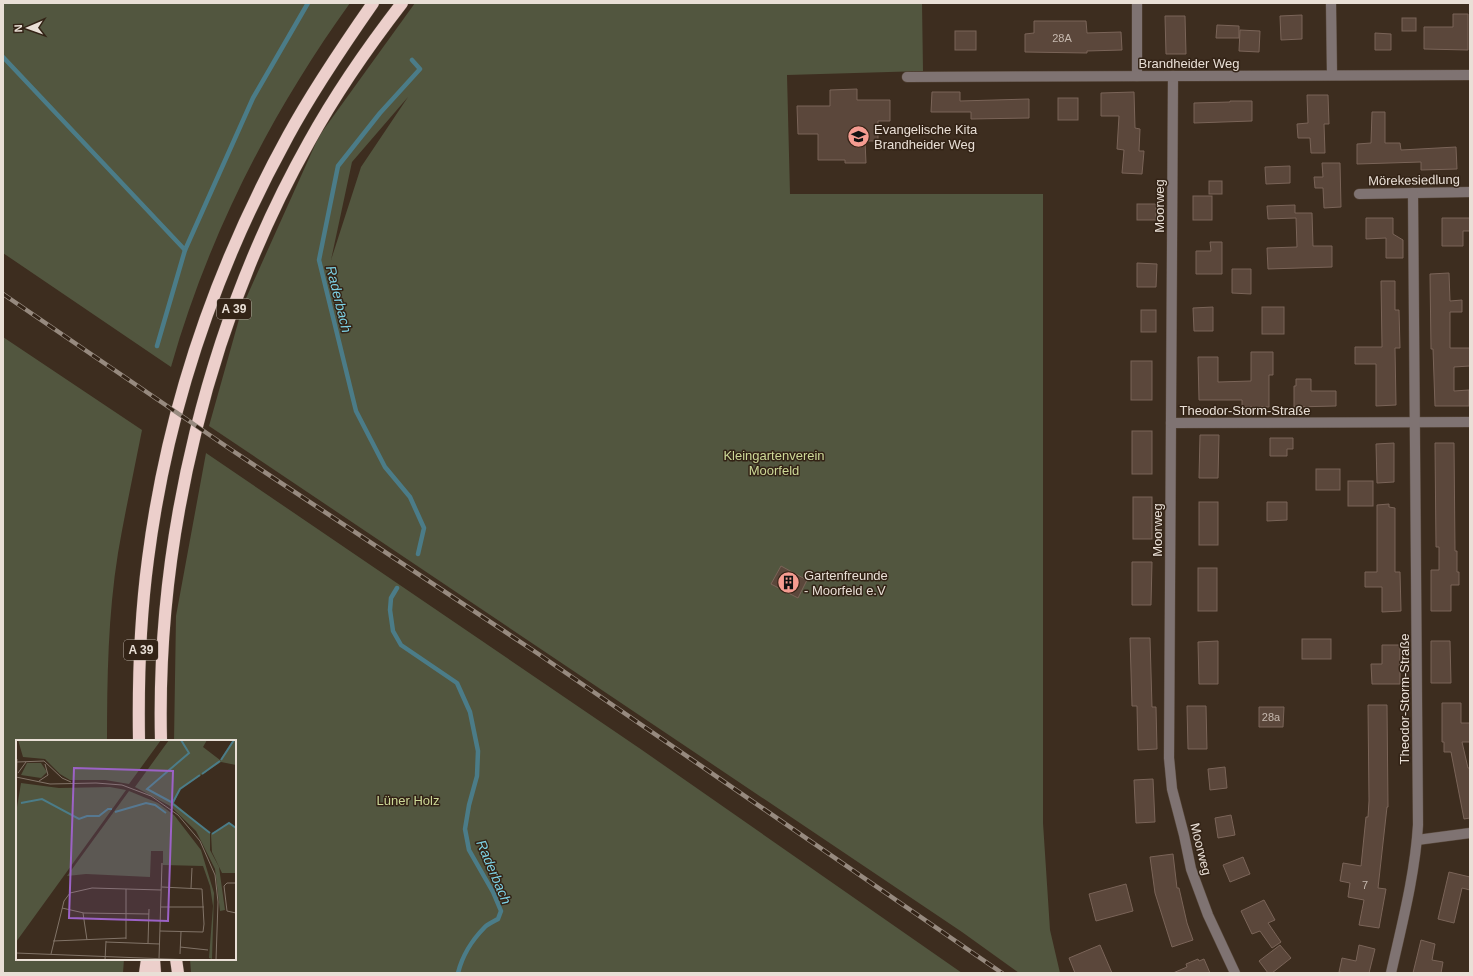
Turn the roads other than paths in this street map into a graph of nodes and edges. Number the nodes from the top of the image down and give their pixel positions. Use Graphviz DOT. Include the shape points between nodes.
graph roads {
  1 [pos="373,3"];
  2 [pos="402,3"];
  3 [pos="1137,3"];
  4 [pos="1331,3"];
  5 [pos="1332,75"];
  6 [pos="1470,75"];
  7 [pos="1137,76"];
  8 [pos="1173,76"];
  9 [pos="907,77"];
  10 [pos="1470,192"];
  11 [pos="1413,193"];
  12 [pos="1359,194"];
  13 [pos="1470,422"];
  14 [pos="1171,423"];
  15 [pos="1415,423"];
  16 [pos="139,740"];
  17 [pos="161,740"];
  18 [pos="1470,833"];
  19 [pos="1417,840"];
  20 [pos="147,960"];
  21 [pos="154,960"];
  22 [pos="176,960"];
  23 [pos="146,973"];
  24 [pos="155,973"];
  25 [pos="178,973"];
  26 [pos="1235,973"];
  27 [pos="1391,973"];
  1 -- 16 [label="highway, A 39" via="308,100 269,172 225,268 195,350 173,430 148,559 140,650"];
  2 -- 17 [label="highway, A 39" via="348,78 302,154 257,247 218,355 182,497 171,560 164,620"];
  3 -- 7 [label="street"];
  4 -- 5 [label="street"];
  5 -- 6 [label="street, Brandheider Weg"];
  5 -- 8 [label="street, Brandheider Weg"];
  7 -- 8 [label="street, Brandheider Weg"];
  7 -- 9 [label="street, Brandheider Weg"];
  8 -- 14 [label="street, Moorweg"];
  10 -- 11 [label="street, Mörekesiedlung"];
  11 -- 12 [label="street, Mörekesiedlung"];
  11 -- 15 [label="street, Theodor-Storm-Straße"];
  13 -- 15 [label="street"];
  14 -- 15 [label="street, Theodor-Storm-Straße"];
  14 -- 26 [label="street, Moorweg" via="1169,758 1172,789 1196,882"];
  15 -- 19 [label="street, Theodor-Storm-Straße"];
  18 -- 19 [label="street"];
  19 -- 27 [label="street, Theodor-Storm-Straße" via="1410,888"];
  20 -- 23 [label="highway"];
  21 -- 24 [label="highway"];
  22 -- 25 [label="highway"];
}
